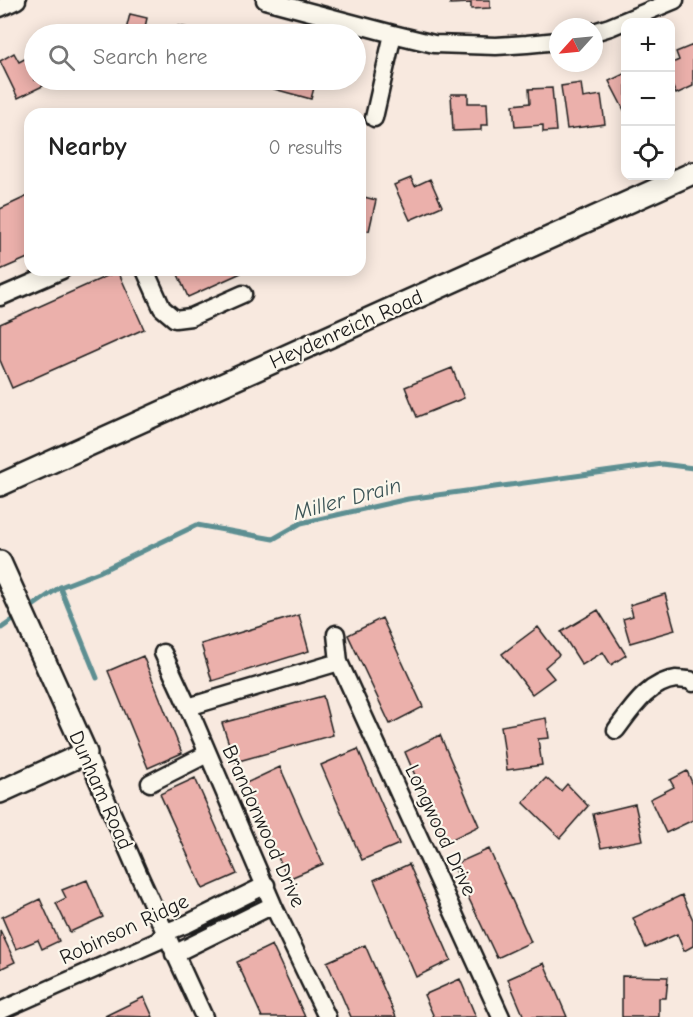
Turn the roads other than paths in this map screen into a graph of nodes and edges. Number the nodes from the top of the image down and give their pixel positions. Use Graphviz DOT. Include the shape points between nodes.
graph roads {
  1 [pos="265,0"];
  2 [pos="675,0"];
  3 [pos="355,24"];
  4 [pos="366,27"];
  5 [pos="603,29"];
  6 [pos="393,34"];
  7 [pos="549,42"];
  8 [pos="374,118"];
  9 [pos="693,173"];
  10 [pos="48,276"];
  11 [pos="148,276"];
  12 [pos="243,294"];
  13 [pos="0,297"];
  14 [pos="0,485"];
  15 [pos="0,562"];
  16 [pos="336,634"];
  17 [pos="163,653"];
  18 [pos="339,662"];
  19 [pos="693,683"];
  20 [pos="188,707"];
  21 [pos="616,730"];
  22 [pos="86,753"];
  23 [pos="207,754"];
  24 [pos="150,783"];
  25 [pos="0,792"];
  26 [pos="266,885"];
  27 [pos="273,905"];
  28 [pos="164,933"];
  29 [pos="174,954"];
  30 [pos="0,1011"];
  31 [pos="204,1017"];
  32 [pos="327,1017"];
  33 [pos="501,1017"];
  1 -- 3 [label="street"];
  2 -- 5 [label="street"];
  4 -- 6 [label="street"];
  6 -- 7 [label="street" via="434,44"];
  6 -- 8 [label="street"];
  9 -- 14 [label="street, Heydenreich Road"];
  10 -- 13 [label="street"];
  11 -- 12 [label="street" via="162,308 175,319 191,317"];
  15 -- 22 [label="street, Dunham Road"];
  16 -- 18 [label="street, Longwood Drive"];
  17 -- 20 [label="street, Brandonwood Drive"];
  18 -- 20 [label="street"];
  18 -- 33 [label="street, Longwood Drive"];
  19 -- 21 [label="street" via="674,679 656,686 642,696"];
  20 -- 23 [label="street, Brandonwood Drive"];
  22 -- 25 [label="street"];
  22 -- 28 [label="street, Dunham Road"];
  23 -- 24 [label="street"];
  23 -- 26 [label="street, Brandonwood Drive"];
  26 -- 27 [label="street, Brandonwood Drive"];
  26 -- 28 [label="street, Robinson Ridge"];
  27 -- 29 [label="street, Robinson Ridge"];
  27 -- 32 [label="street, Brandonwood Drive"];
  28 -- 29 [label="street, Dunham Road"];
  28 -- 30 [label="street, Robinson Ridge" via="158,941"];
  29 -- 31 [label="street, Dunham Road"];
}
